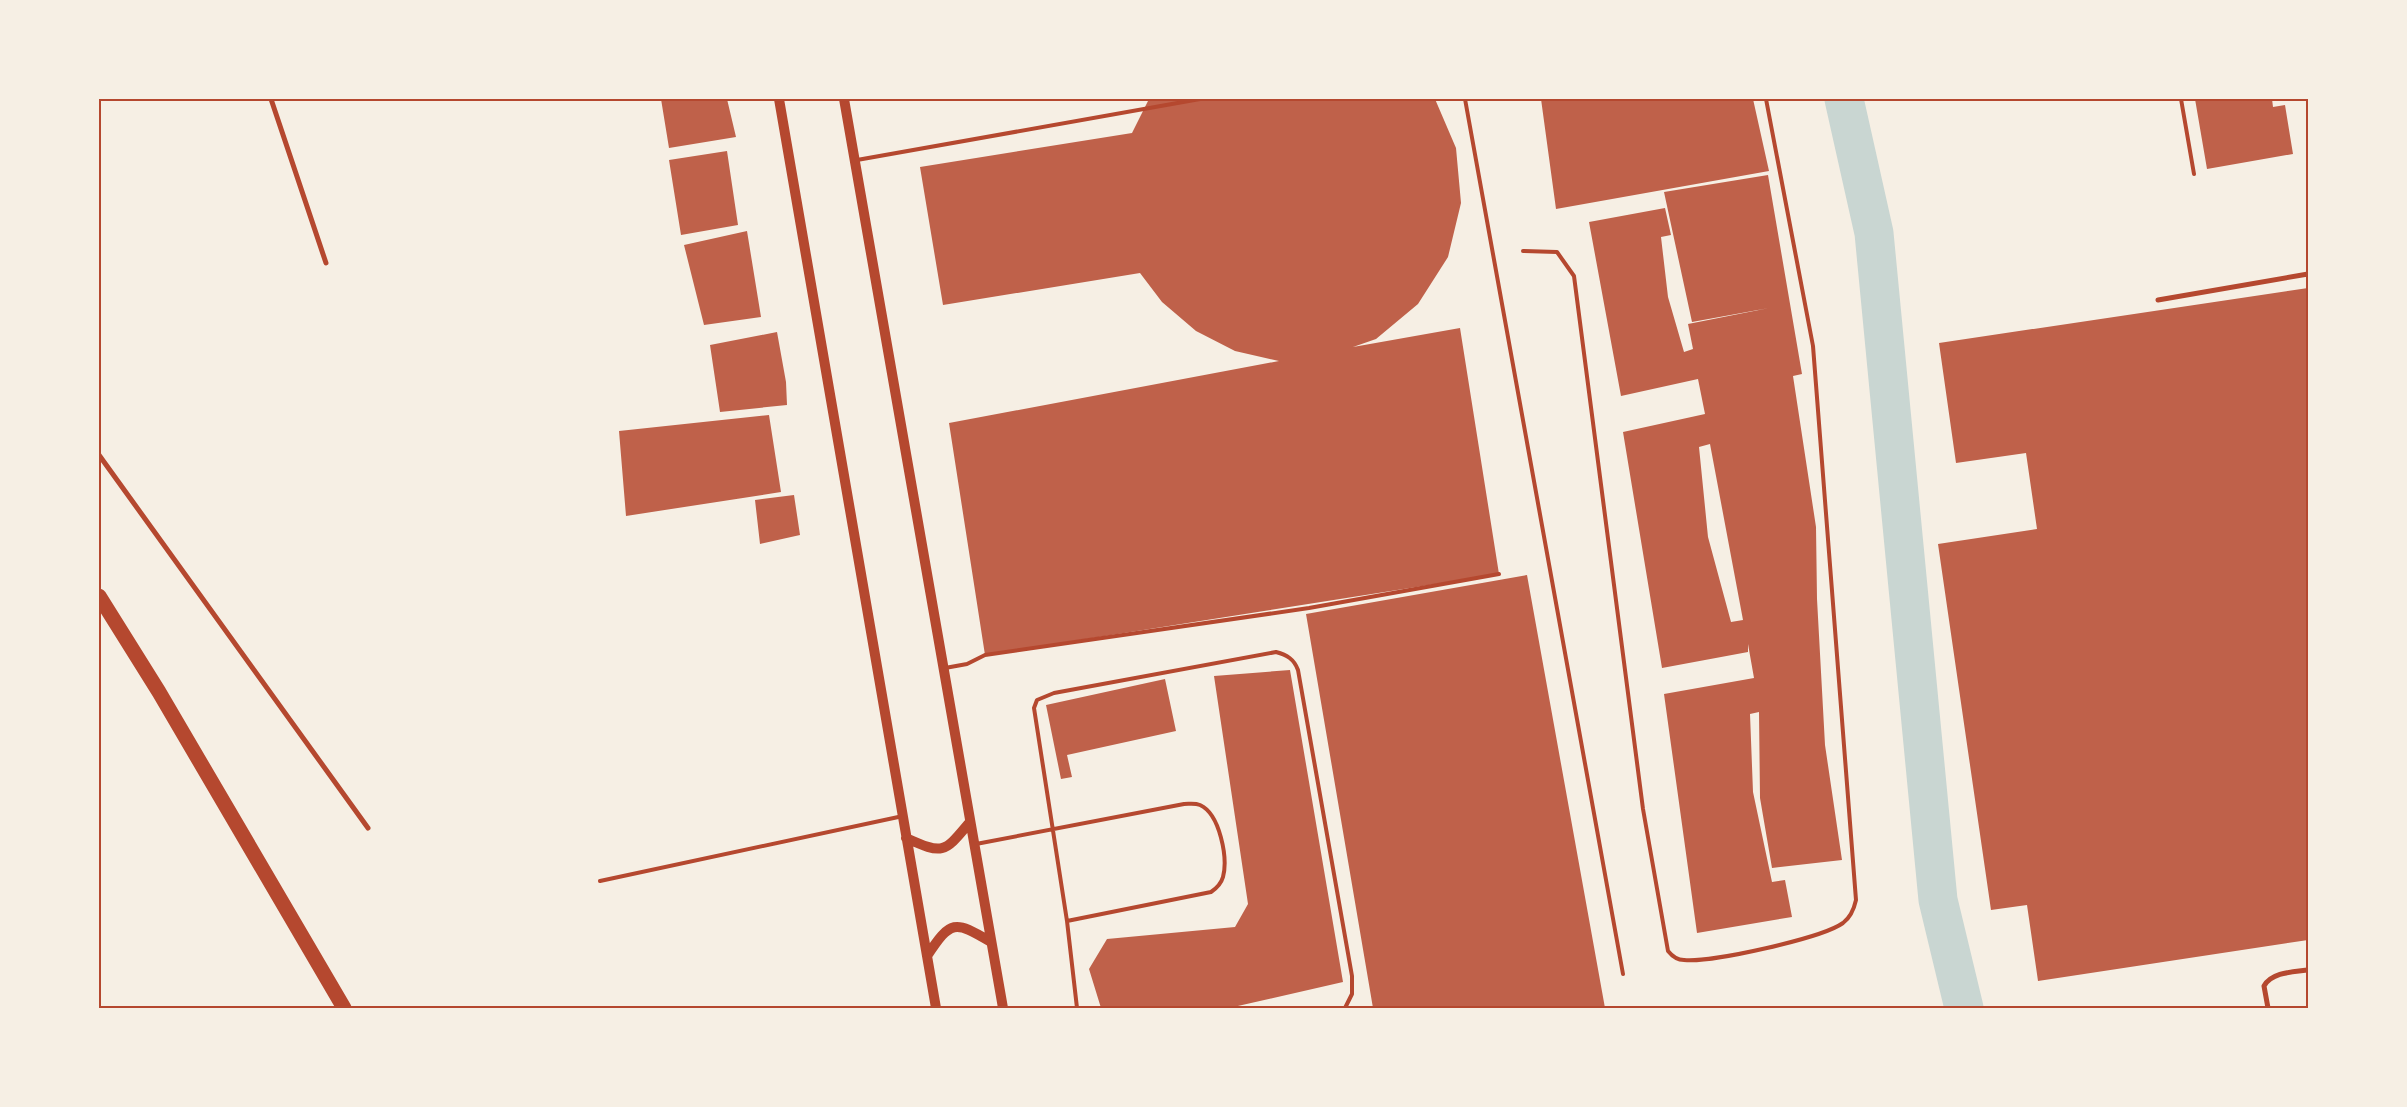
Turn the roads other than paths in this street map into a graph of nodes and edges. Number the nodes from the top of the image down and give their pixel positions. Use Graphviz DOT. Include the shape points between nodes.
graph roads {
  1 [pos="271,99"];
  2 [pos="779,99"];
  3 [pos="844,99"];
  4 [pos="1200,99"];
  5 [pos="1465,99"];
  6 [pos="1766,99"];
  7 [pos="2181,99"];
  8 [pos="854,161"];
  9 [pos="2194,174"];
  10 [pos="1523,250"];
  11 [pos="326,262"];
  12 [pos="2308,274"];
  13 [pos="2158,300"];
  14 [pos="99,455"];
  15 [pos="1499,574"];
  16 [pos="99,596"];
  17 [pos="942,668"];
  18 [pos="903,816"];
  19 [pos="970,822"];
  20 [pos="368,828"];
  21 [pos="1051,831"];
  22 [pos="906,838"];
  23 [pos="973,845"];
  24 [pos="600,881"];
  25 [pos="1067,921"];
  26 [pos="991,942"];
  27 [pos="927,956"];
  28 [pos="2308,970"];
  29 [pos="1623,974"];
  30 [pos="344,1008"];
  31 [pos="936,1008"];
  32 [pos="1003,1008"];
  33 [pos="1078,1008"];
  34 [pos="1345,1008"];
  35 [pos="2268,1008"];
  1 -- 11 [label="street"];
  2 -- 18 [label="main road"];
  3 -- 8 [label="main road"];
  4 -- 8 [label="lane"];
  5 -- 29 [label="lane"];
  6 -- 10 [label="lane" via="1813,346 1856,900 1853,913 1843,923 1818,935 1704,959 1683,960 1668,951 1642,799 1574,276 1557,252"];
  7 -- 9 [label="lane"];
  8 -- 17 [label="main road"];
  12 -- 13 [label="street"];
  14 -- 20 [label="street"];
  15 -- 17 [label="lane" via="1309,608 985,655 968,664"];
  16 -- 30 [label="highway" via="159,692"];
  17 -- 19 [label="main road"];
  18 -- 22 [label="main road"];
  18 -- 24 [label="lane"];
  19 -- 22 [label="main road" via="950,846 940,850"];
  19 -- 23 [label="main road"];
  21 -- 23 [label="lane"];
  21 -- 25 [label="lane"];
  21 -- 25 [label="lane" via="1194,803 1206,809 1214,819 1223,846 1223,877 1211,892"];
  21 -- 34 [label="lane" via="1034,708 1037,700 1054,693 1276,652 1289,657 1298,670 1352,976 1352,994"];
  22 -- 27 [label="main road"];
  23 -- 26 [label="main road"];
  25 -- 33 [label="lane"];
  26 -- 27 [label="main road" via="965,926 955,926 943,931"];
  26 -- 32 [label="main road"];
  27 -- 31 [label="main road"];
  28 -- 35 [label="street" via="2282,974 2267,981 2264,986"];
}
